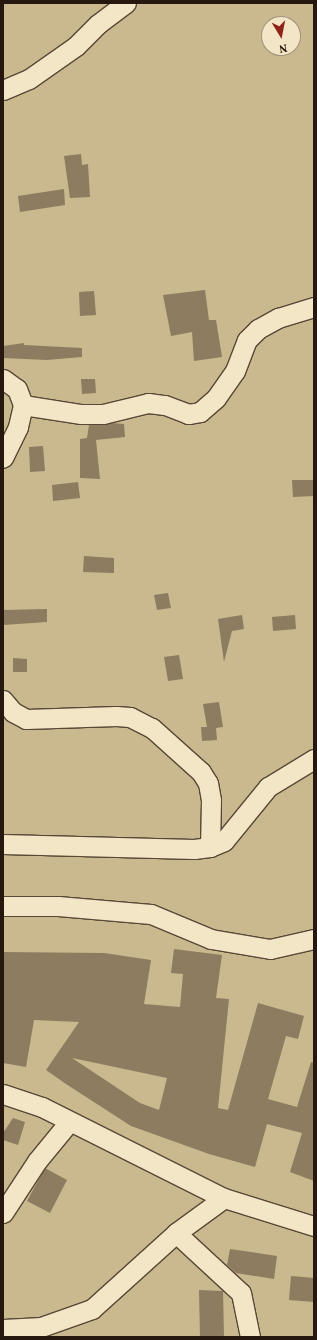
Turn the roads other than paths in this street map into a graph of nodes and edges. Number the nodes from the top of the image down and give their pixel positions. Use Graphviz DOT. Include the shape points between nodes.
graph roads {
  1 [pos="126,3"];
  2 [pos="3,90"];
  3 [pos="314,307"];
  4 [pos="3,379"];
  5 [pos="23,405"];
  6 [pos="3,458"];
  7 [pos="3,700"];
  8 [pos="314,758"];
  9 [pos="3,844"];
  10 [pos="210,847"];
  11 [pos="3,906"];
  12 [pos="314,939"];
  13 [pos="3,1094"];
  14 [pos="69,1122"];
  15 [pos="224,1198"];
  16 [pos="3,1213"];
  17 [pos="314,1226"];
  18 [pos="176,1233"];
  19 [pos="3,1329"];
  20 [pos="250,1337"];
  1 -- 2 [label="street" via="70,50 29,79"];
  3 -- 5 [label="street" via="278,318 258,329 247,340 235,371 216,398 200,412 188,414 165,405 148,403 103,414 81,414"];
  4 -- 5 [label="street" via="17,389"];
  5 -- 6 [label="street" via="18,427"];
  7 -- 10 [label="street" via="12,712 26,719 130,716 152,728 201,772 208,784 211,800"];
  8 -- 10 [label="street" via="268,787 224,842"];
  9 -- 10 [label="street" via="194,849"];
  11 -- 12 [label="street" via="58,906 151,914 211,939 270,949"];
  13 -- 14 [label="street" via="42,1107"];
  14 -- 15 [label="street"];
  14 -- 16 [label="street" via="37,1161"];
  15 -- 17 [label="street"];
  15 -- 18 [label="street"];
  18 -- 19 [label="street" via="92,1309 42,1327"];
  18 -- 20 [label="street" via="241,1293"];
}
